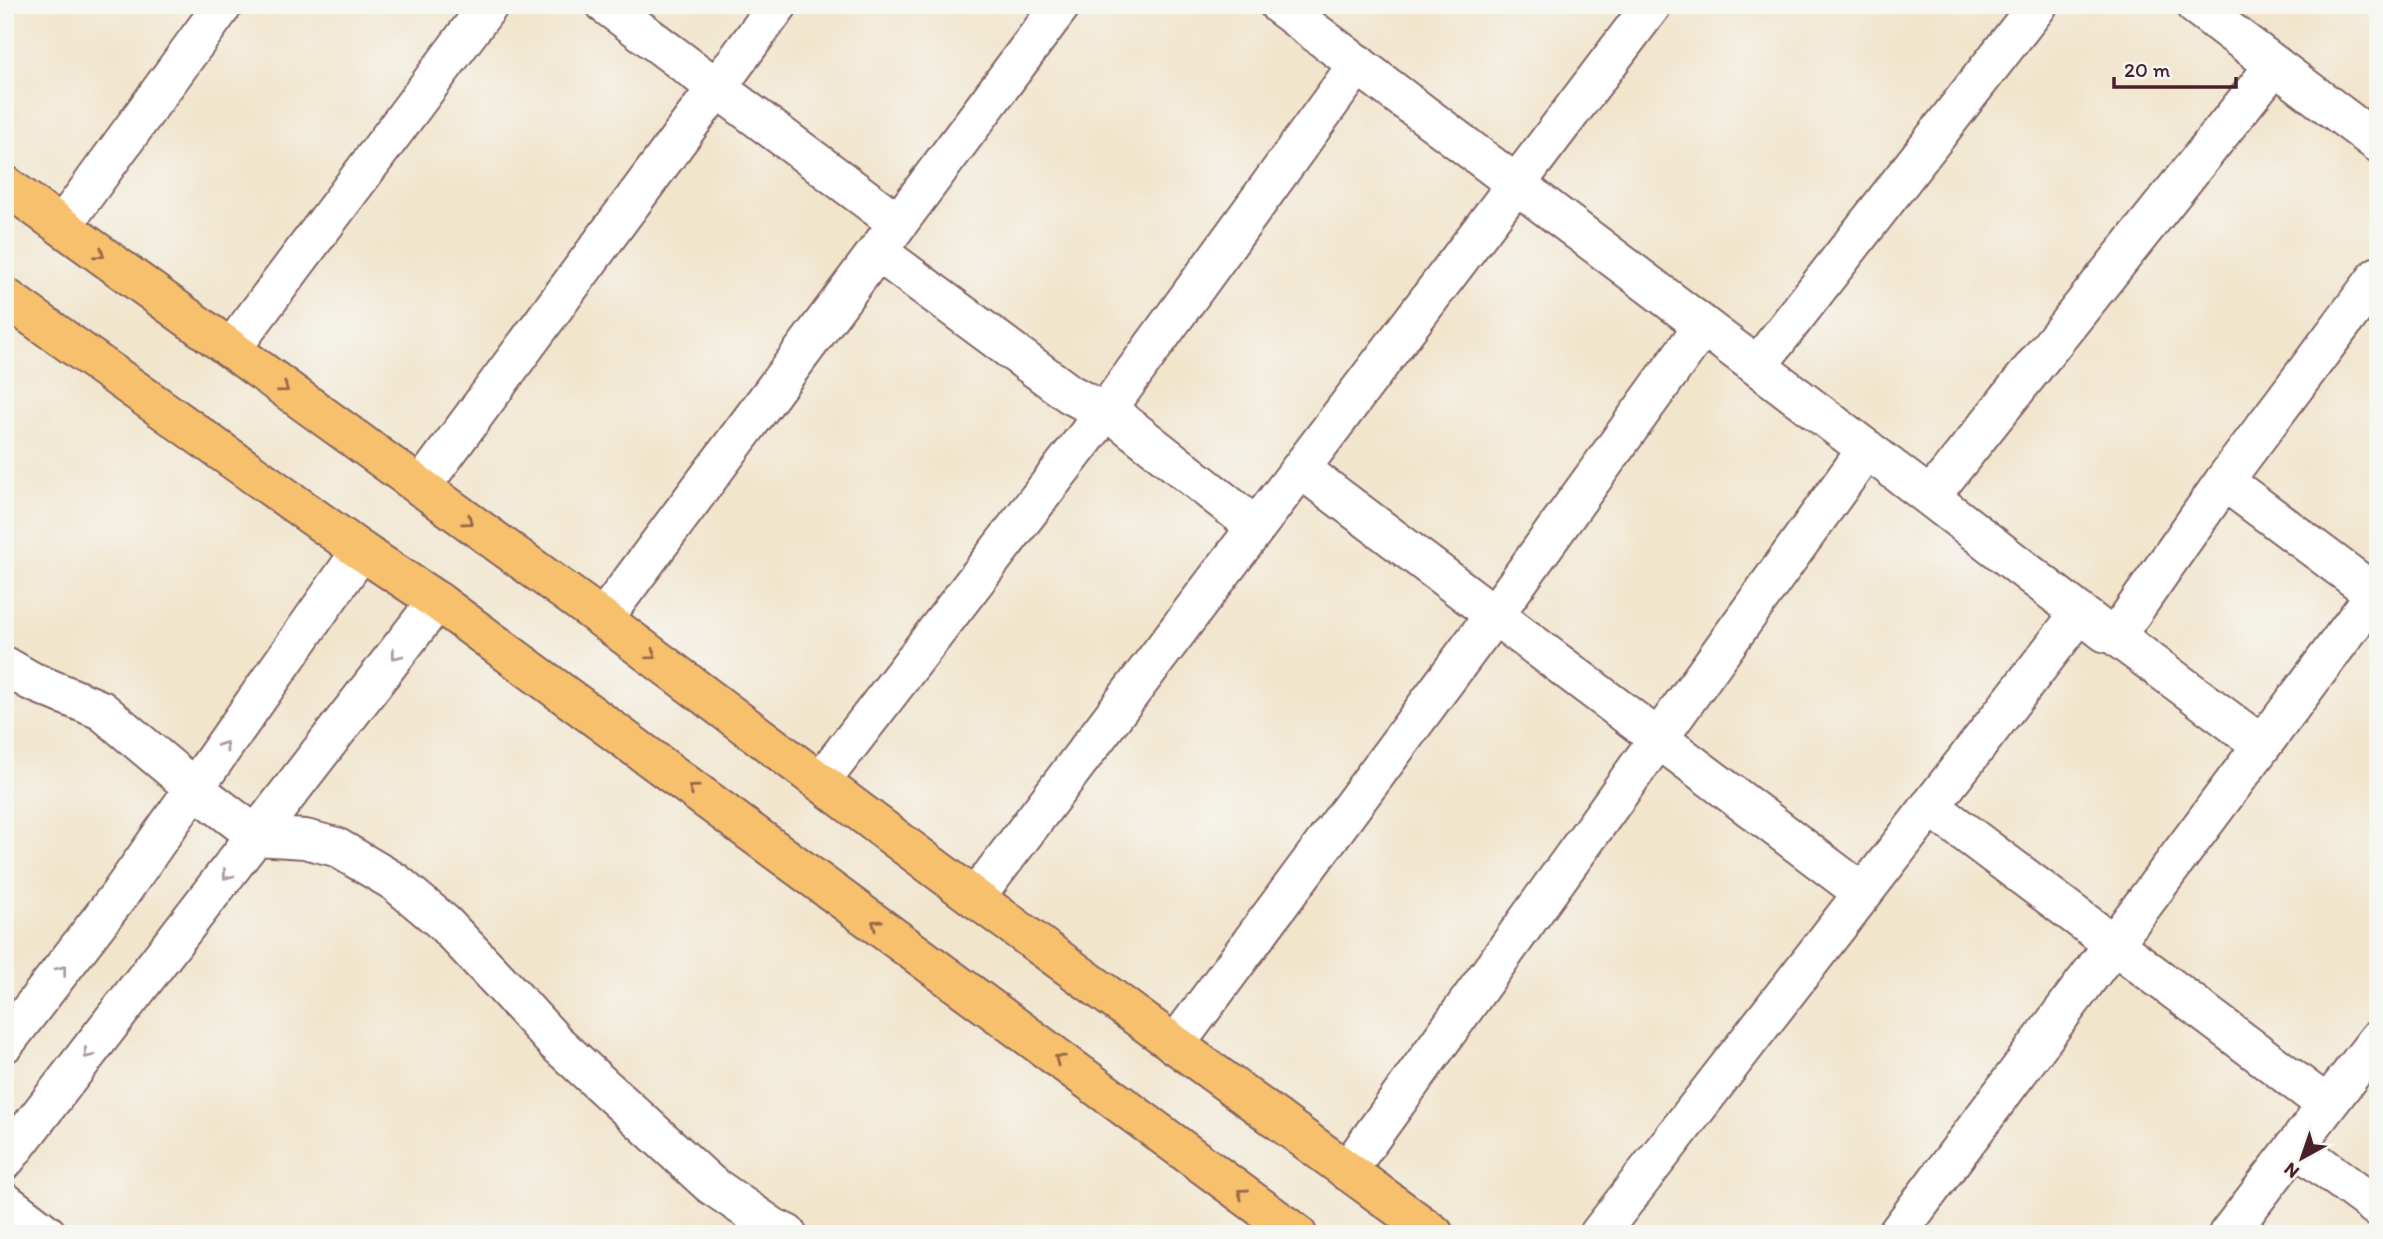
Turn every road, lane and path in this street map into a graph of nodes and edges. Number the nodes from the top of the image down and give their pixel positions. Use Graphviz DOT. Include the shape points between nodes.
graph roads {
  1 [pos="223,5"];
  2 [pos="488,5"];
  3 [pos="606,5"];
  4 [pos="778,5"];
  5 [pos="1061,5"];
  6 [pos="1652,5"];
  7 [pos="2038,5"];
  8 [pos="1290,8"];
  9 [pos="2205,8"];
  10 [pos="1358,64"];
  11 [pos="2275,65"];
  12 [pos="717,88"];
  13 [pos="2375,136"];
  14 [pos="1516,184"];
  15 [pos="5,185"];
  16 [pos="62,226"];
  17 [pos="888,237"];
  18 [pos="2378,276"];
  19 [pos="5,297"];
  20 [pos="1703,326"];
  21 [pos="232,349"];
  22 [pos="1756,366"];
  23 [pos="1106,411"];
  24 [pos="1867,449"];
  25 [pos="1301,469"];
  26 [pos="2224,481"];
  27 [pos="421,487"];
  28 [pos="1930,497"];
  29 [pos="1256,527"];
  30 [pos="362,551"];
  31 [pos="2377,593"];
  32 [pos="437,601"];
  33 [pos="2080,613"];
  34 [pos="1493,615"];
  35 [pos="603,619"];
  36 [pos="2113,634"];
  37 [pos="5,666"];
  38 [pos="1660,740"];
  39 [pos="2262,745"];
  40 [pos="821,781"];
  41 [pos="194,788"];
  42 [pos="1930,807"];
  43 [pos="257,836"];
  44 [pos="1863,893"];
  45 [pos="975,898"];
  46 [pos="2113,944"];
  47 [pos="2378,1038"];
  48 [pos="5,1044"];
  49 [pos="1175,1045"];
  50 [pos="2327,1105"];
  51 [pos="2295,1146"];
  52 [pos="5,1160"];
  53 [pos="1347,1171"];
  54 [pos="5,1202"];
  55 [pos="2378,1208"];
  56 [pos="777,1232"];
  57 [pos="47,1234"];
  58 [pos="1297,1234"];
  59 [pos="1434,1234"];
  60 [pos="1599,1234"];
  61 [pos="1897,1234"];
  62 [pos="2228,1234"];
  1 -- 16 [label="street"];
  2 -- 21 [label="street"];
  3 -- 12 [label="street"];
  4 -- 12 [label="street"];
  5 -- 17 [label="street"];
  6 -- 14 [label="street"];
  7 -- 22 [label="street"];
  8 -- 10 [label="street"];
  9 -- 11 [label="street"];
  10 -- 14 [label="street"];
  10 -- 23 [label="street"];
  11 -- 13 [label="street"];
  11 -- 28 [label="street"];
  12 -- 17 [label="street"];
  12 -- 27 [label="street"];
  14 -- 20 [label="street"];
  14 -- 25 [label="street"];
  15 -- 16 [label="main road"];
  16 -- 21 [label="main road, one-way"];
  17 -- 23 [label="street" via="1070,394"];
  17 -- 35 [label="street"];
  18 -- 26 [label="street"];
  19 -- 30 [label="main road"];
  20 -- 22 [label="street"];
  20 -- 34 [label="street"];
  21 -- 27 [label="main road, one-way"];
  22 -- 24 [label="street"];
  23 -- 29 [label="street"];
  23 -- 40 [label="street"];
  24 -- 28 [label="street"];
  24 -- 38 [label="street"];
  25 -- 29 [label="street"];
  25 -- 34 [label="street"];
  26 -- 31 [label="street"];
  26 -- 36 [label="street"];
  27 -- 35 [label="main road, one-way"];
  28 -- 33 [label="street"];
  29 -- 45 [label="street"];
  30 -- 32 [label="main road"];
  41 -- 30 [label="street, one-way"];
  31 -- 39 [label="street"];
  32 -- 43 [label="street, one-way"];
  58 -- 32 [label="main road, one-way"];
  33 -- 36 [label="street"];
  33 -- 42 [label="street"];
  34 -- 38 [label="street"];
  34 -- 49 [label="street"];
  35 -- 40 [label="main road, one-way"];
  36 -- 39 [label="street"];
  37 -- 41 [label="street" via="101,710"];
  38 -- 44 [label="street"];
  38 -- 53 [label="street"];
  39 -- 46 [label="street"];
  40 -- 45 [label="main road"];
  41 -- 43 [label="street"];
  48 -- 41 [label="street, one-way"];
  42 -- 44 [label="street"];
  42 -- 46 [label="street"];
  43 -- 52 [label="street, one-way"];
  43 -- 56 [label="street" via="305,839 336,847 395,882 444,923 555,1042 710,1184"];
  44 -- 60 [label="street"];
  45 -- 49 [label="main road"];
  46 -- 50 [label="street"];
  46 -- 61 [label="street"];
  47 -- 50 [label="street"];
  49 -- 53 [label="main road"];
  50 -- 51 [label="street"];
  51 -- 55 [label="street"];
  51 -- 62 [label="street"];
  53 -- 59 [label="main road"];
  54 -- 57 [label="street"];
}
